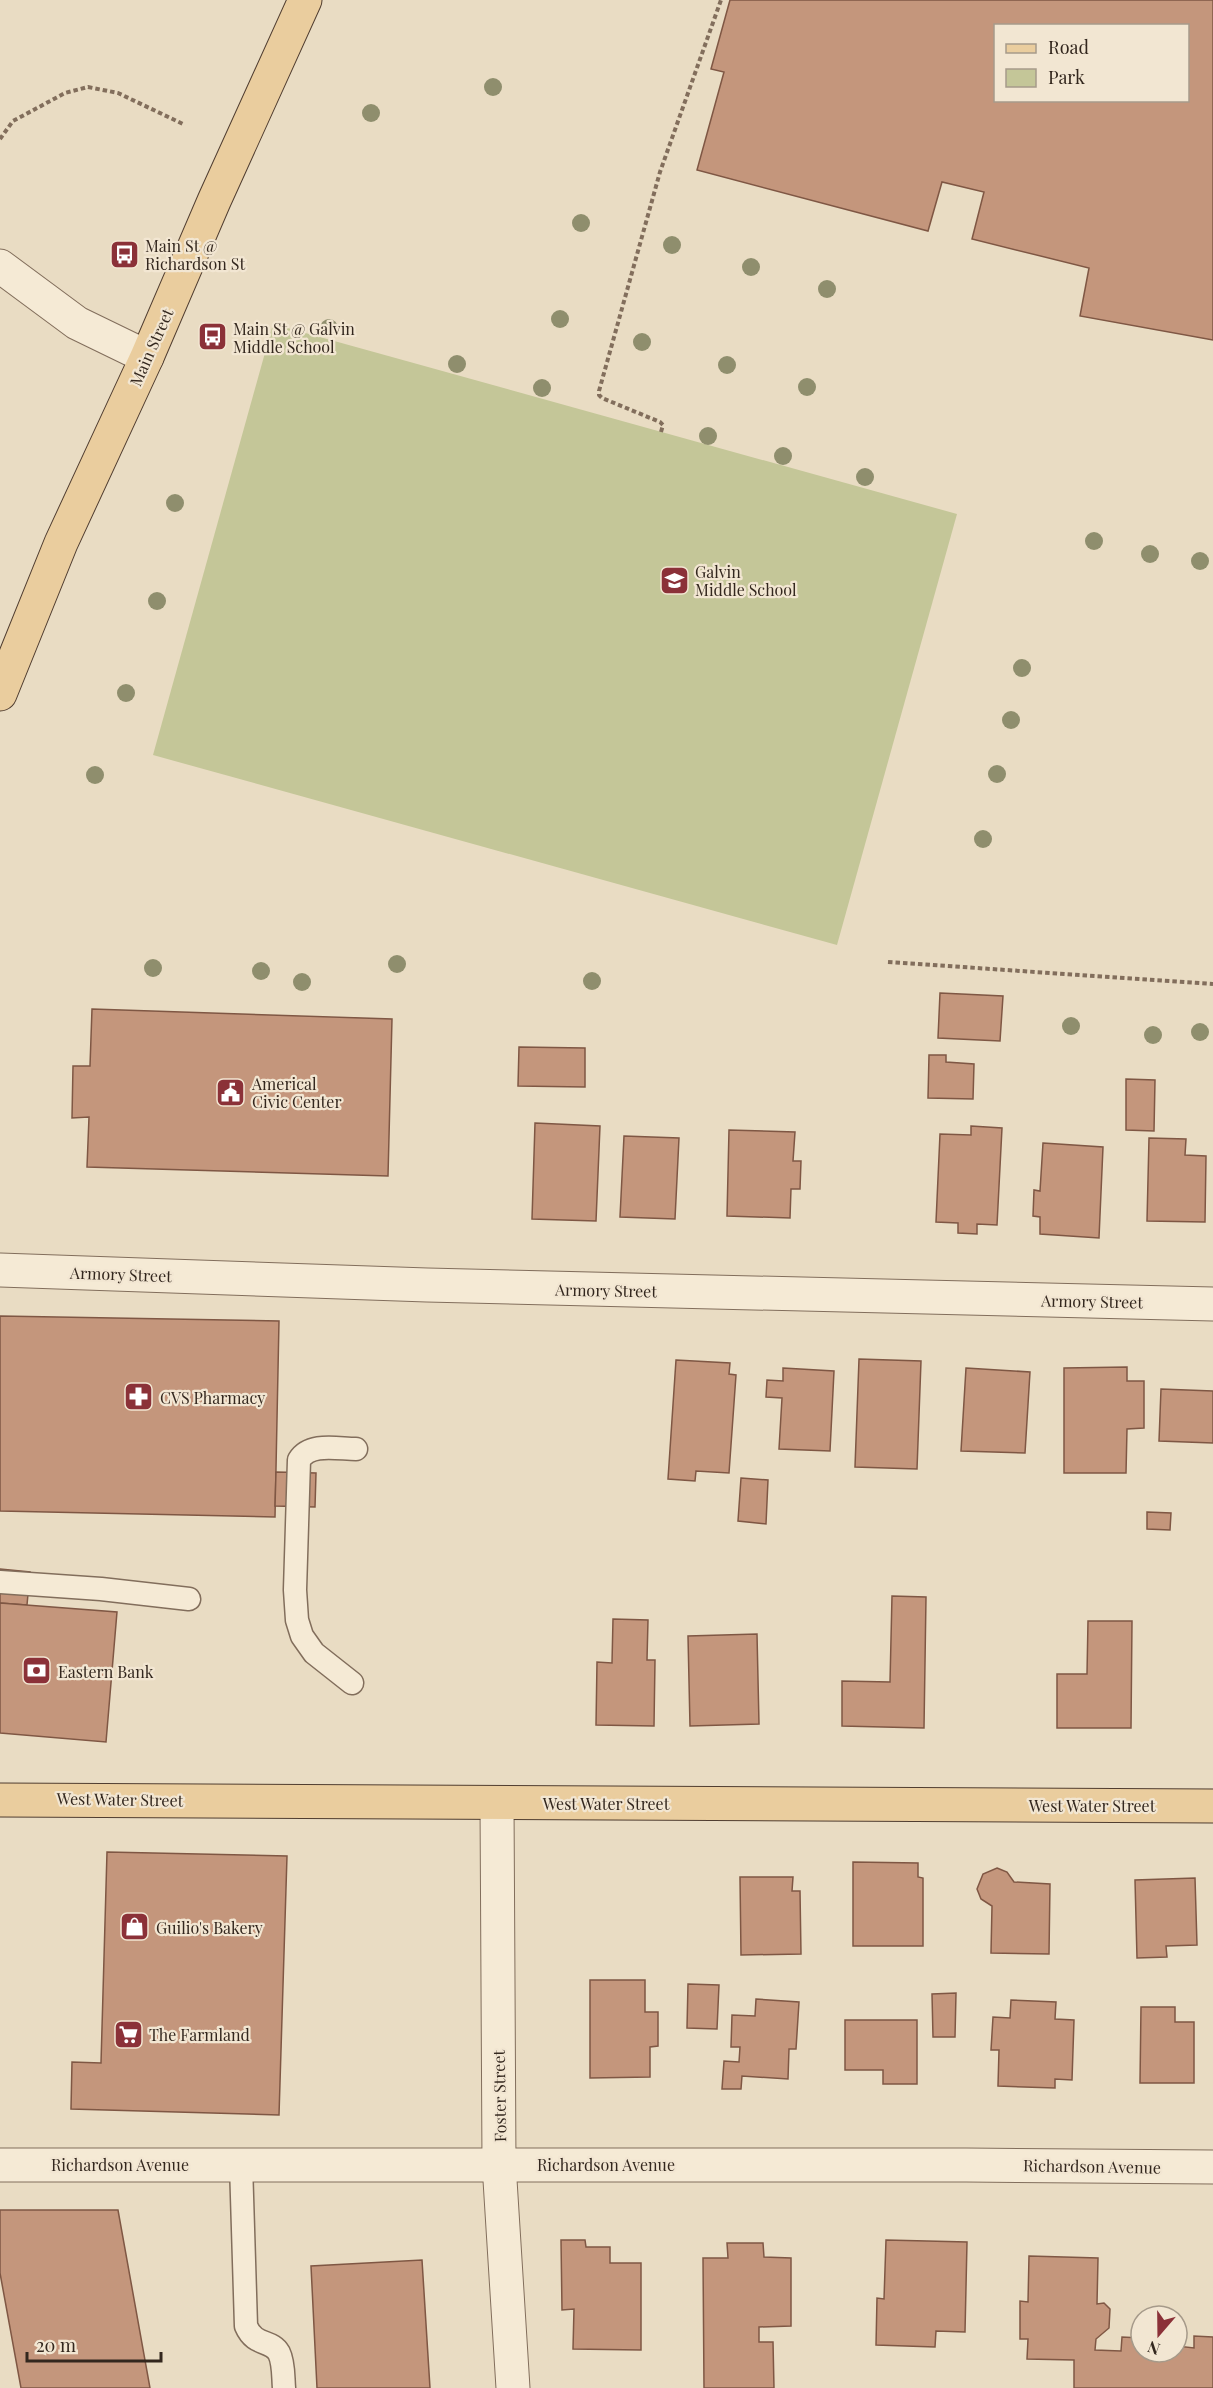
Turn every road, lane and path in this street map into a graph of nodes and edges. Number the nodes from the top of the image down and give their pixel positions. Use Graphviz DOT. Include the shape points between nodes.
graph roads {
  1 [pos="305,0"];
  2 [pos="721,0"];
  3 [pos="183,124"];
  4 [pos="0,139"];
  5 [pos="0,266"];
  6 [pos="147,357"];
  7 [pos="661,432"];
  8 [pos="0,694"];
  9 [pos="888,962"];
  10 [pos="1213,984"];
  11 [pos="0,1270"];
  12 [pos="1213,1304"];
  13 [pos="356,1449"];
  14 [pos="0,1582"];
  15 [pos="189,1599"];
  16 [pos="352,1683"];
  17 [pos="0,1800"];
  18 [pos="497,1803"];
  19 [pos="1213,1806"];
  20 [pos="241,2164"];
  21 [pos="499,2164"];
  22 [pos="0,2165"];
  23 [pos="1213,2167"];
  24 [pos="284,2388"];
  25 [pos="513,2388"];
  1 -- 6 [label="main road, Main Street"];
  2 -- 7 [label="path" via="660,172 599,391 602,398 660,422"];
  3 -- 4 [label="path" via="118,93 88,87 65,93 13,121"];
  5 -- 6 [label="street" via="77,323"];
  6 -- 8 [label="main road, Main Street" via="61,543"];
  9 -- 10 [label="path"];
  11 -- 12 [label="street, Armory Street" via="427,1285"];
  13 -- 16 [label="lane" via="314,1449 299,1460 295,1590 297,1620 304,1640 314,1653"];
  14 -- 15 [label="lane"];
  17 -- 18 [label="main road, West Water Street"];
  18 -- 19 [label="main road, West Water Street"];
  18 -- 21 [label="street, Foster Street"];
  20 -- 21 [label="street, Richardson Avenue"];
  20 -- 22 [label="street, Richardson Avenue"];
  20 -- 24 [label="lane" via="246,2326 252,2337 273,2346 280,2355"];
  21 -- 23 [label="street, Richardson Avenue"];
  21 -- 25 [label="street, Foster Street"];
}
